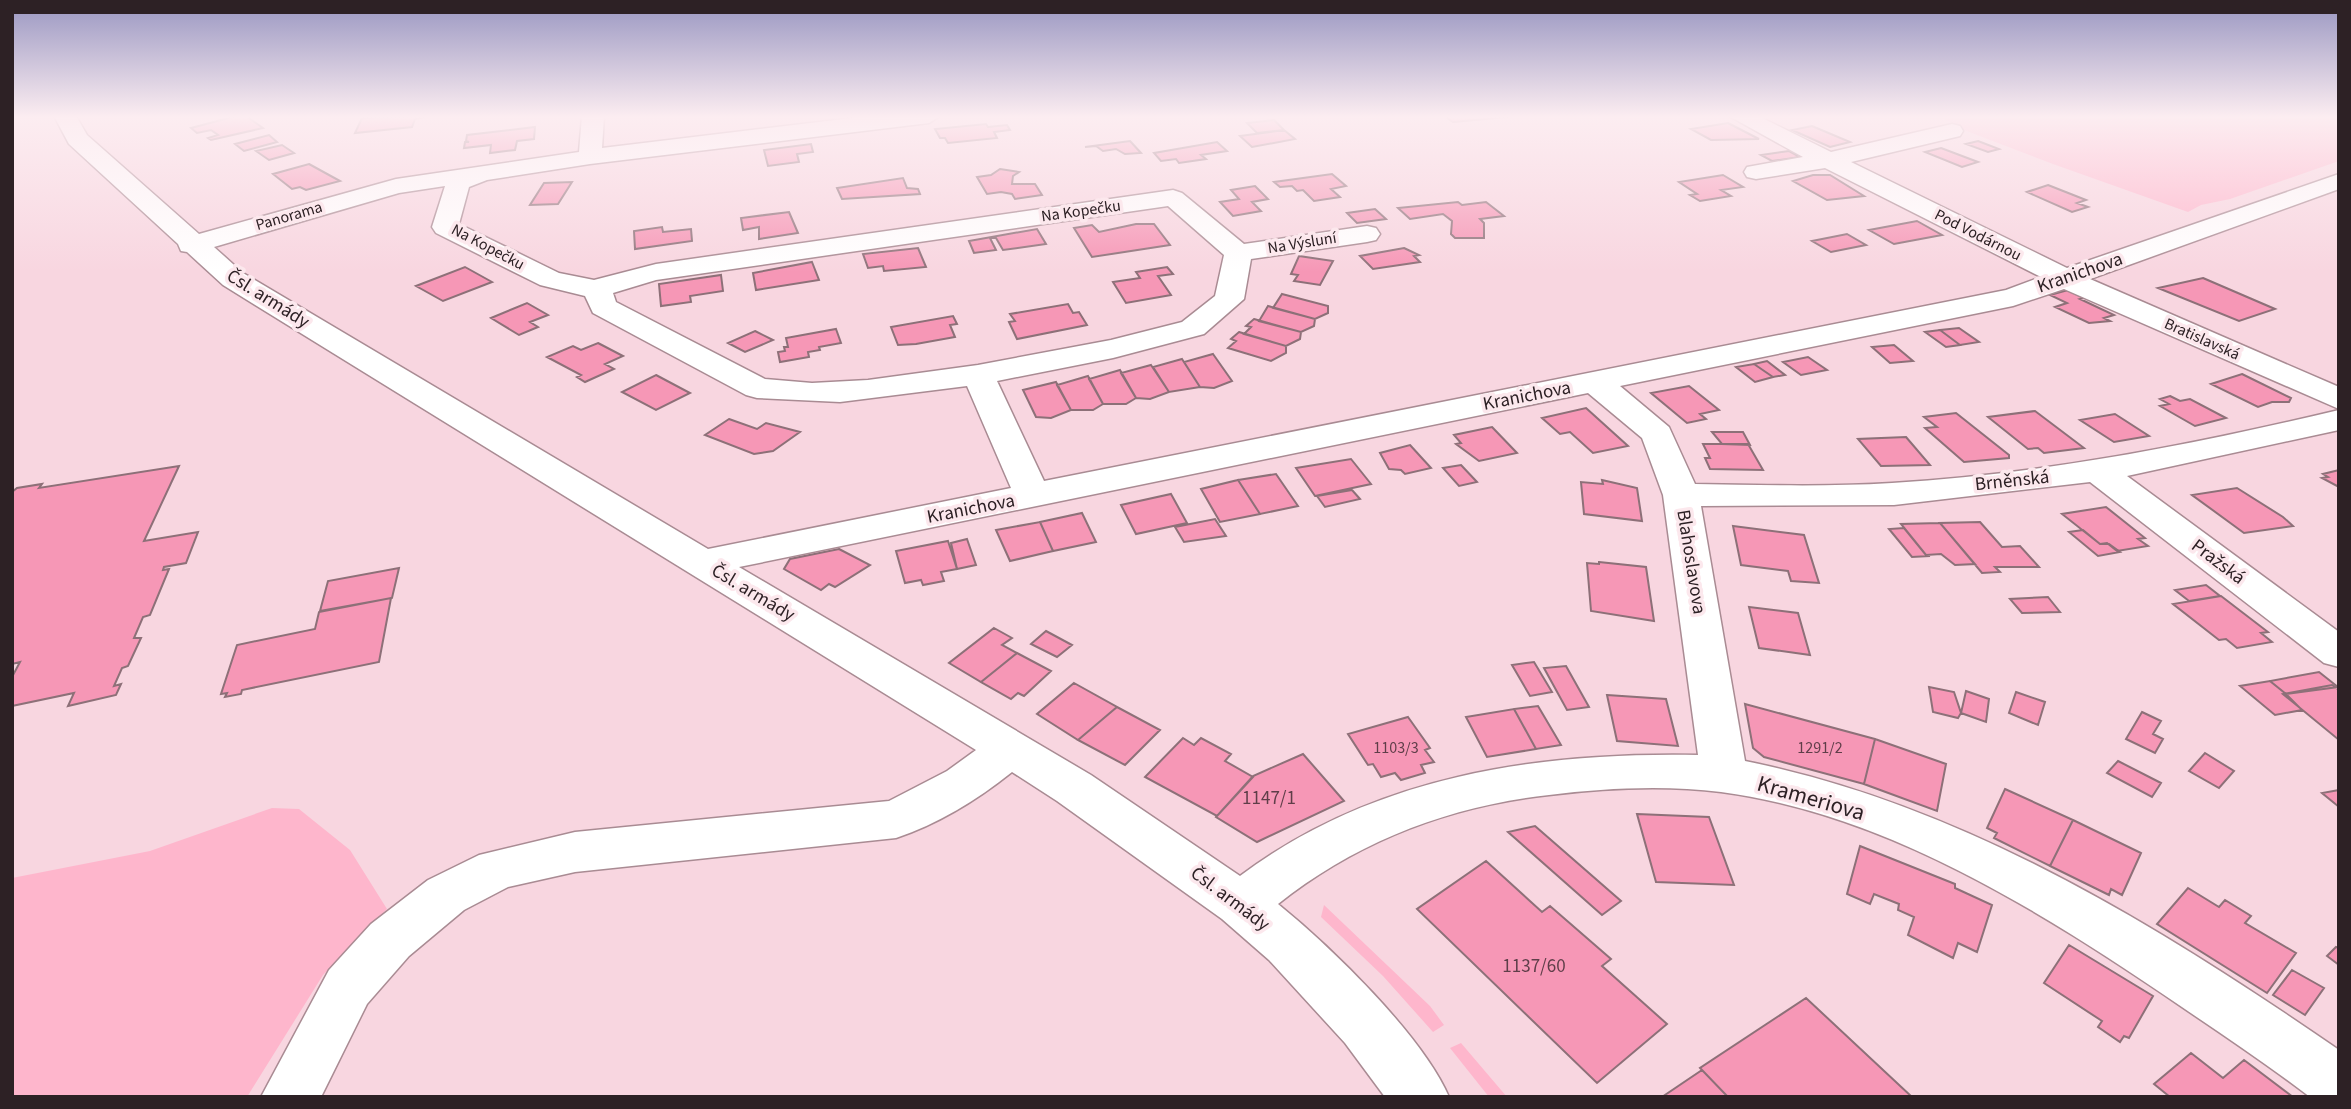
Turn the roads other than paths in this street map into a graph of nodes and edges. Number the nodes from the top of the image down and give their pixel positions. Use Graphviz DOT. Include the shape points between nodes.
graph roads {
  1 [pos="108,168"];
  2 [pos="512,168"];
  3 [pos="1781,168"];
  4 [pos="1844,168"];
  5 [pos="484,172"];
  6 [pos="1756,172"];
  7 [pos="2339,181"];
  8 [pos="1367,233"];
  9 [pos="191,245"];
  10 [pos="1238,253"];
  11 [pos="2066,279"];
  12 [pos="598,290"];
  13 [pos="978,375"];
  14 [pos="1595,382"];
  15 [pos="2339,399"];
  16 [pos="2339,420"];
  17 [pos="2098,471"];
  18 [pos="1681,495"];
  19 [pos="1033,496"];
  20 [pos="702,562"];
  21 [pos="2339,653"];
  22 [pos="1010,749"];
  23 [pos="1724,774"];
  24 [pos="1240,904"];
  25 [pos="2339,1084"];
  26 [pos="290,1097"];
  27 [pos="1420,1097"];
  1 -- 9 [label="street, Čsl. armády"];
  2 -- 5 [label="street, Panorama"];
  3 -- 6 [label="street"];
  4 -- 11 [label="street, Pod Vodárnou"];
  5 -- 9 [label="street, Panorama" via="396,186"];
  5 -- 12 [label="street, Na Kopečku" via="458,183 445,227 550,279"];
  7 -- 11 [label="street, Kranichova"];
  8 -- 10 [label="street, Na Výsluní"];
  9 -- 20 [label="street, Čsl. armády" via="233,279"];
  10 -- 12 [label="street, Na Kopečku" via="1173,198 656,272 611,282"];
  10 -- 13 [label="street" via="1229,299 1193,328"];
  11 -- 14 [label="street, Kranichova" via="2013,297"];
  11 -- 15 [label="street, Bratislavská"];
  12 -- 13 [label="street" via="603,307 758,388 850,393"];
  13 -- 19 [label="street"];
  14 -- 18 [label="street, Blahoslavova" via="1657,434"];
  14 -- 19 [label="street, Kranichova"];
  16 -- 17 [label="street, Brněnská" via="2232,447"];
  17 -- 18 [label="street, Brněnská" via="1892,494"];
  17 -- 21 [label="street, Pražská"];
  18 -- 23 [label="street, Blahoslavova"];
  19 -- 20 [label="street, Kranichova"];
  20 -- 22 [label="street, Čsl. armády"];
  22 -- 24 [label="street, Čsl. armády"];
  22 -- 26 [label="street" via="964,784 896,819 575,852 497,869 446,895 390,940 348,987"];
  23 -- 24 [label="street, Krameriova" via="1627,770 1543,776 1456,794 1369,825 1308,855"];
  23 -- 25 [label="street, Krameriova" via="1843,803 1985,862 2124,937"];
  24 -- 27 [label="street, Čsl. armády" via="1288,944 1365,1026"];
}
